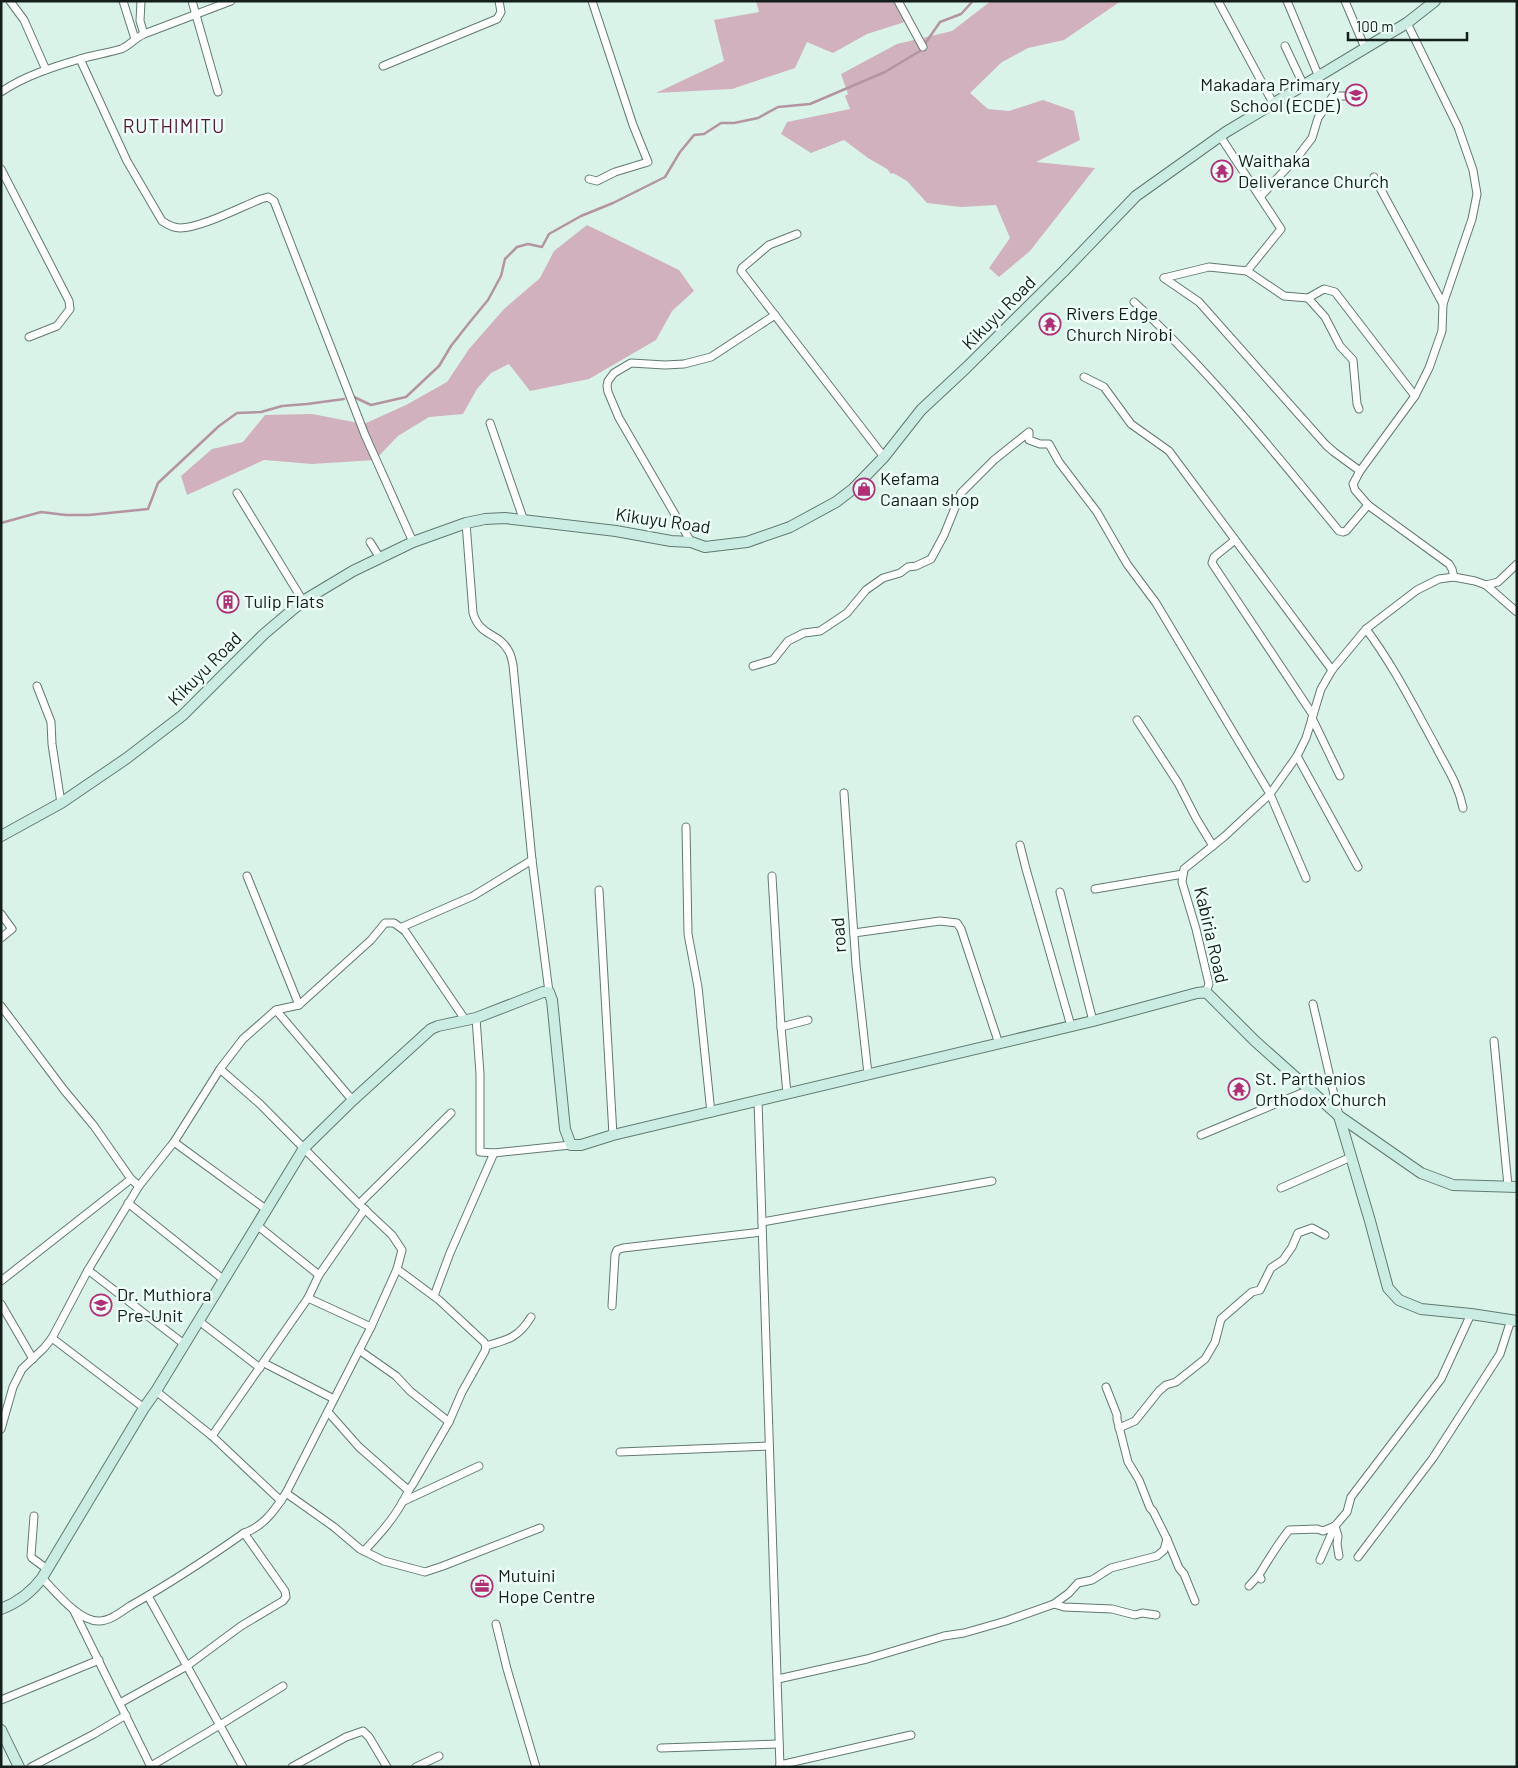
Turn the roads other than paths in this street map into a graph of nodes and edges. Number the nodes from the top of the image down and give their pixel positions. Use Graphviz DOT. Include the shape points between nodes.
graph roads {
  1 [pos="10,1"];
  2 [pos="123,1"];
  3 [pos="141,1"];
  4 [pos="192,1"];
  5 [pos="231,1"];
  6 [pos="499,1"];
  7 [pos="592,1"];
  8 [pos="898,1"];
  9 [pos="1218,1"];
  10 [pos="1287,1"];
  11 [pos="1345,1"];
  12 [pos="1435,1"];
  13 [pos="196,14"];
  14 [pos="1407,23"];
  15 [pos="144,34"];
  16 [pos="135,39"];
  17 [pos="1285,46"];
  18 [pos="923,47"];
  19 [pos="1365,48"];
  20 [pos="80,58"];
  21 [pos="383,66"];
  22 [pos="46,70"];
  23 [pos="1319,77"];
  24 [pos="1304,86"];
  25 [pos="1,92"];
  26 [pos="218,92"];
  27 [pos="1346,96"];
  28 [pos="1273,103"];
  29 [pos="1220,136"];
  30 [pos="1,169"];
  31 [pos="1374,177"];
  32 [pos="589,179"];
  33 [pos="1260,197"];
  34 [pos="797,234"];
  35 [pos="1247,271"];
  36 [pos="1308,298"];
  37 [pos="1134,302"];
  38 [pos="1443,304"];
  39 [pos="775,315"];
  40 [pos="29,337"];
  41 [pos="1084,378"];
  42 [pos="1415,396"];
  43 [pos="1359,409"];
  44 [pos="490,423"];
  45 [pos="884,457"];
  46 [pos="1360,471"];
  47 [pos="237,493"];
  48 [pos="1368,505"];
  49 [pos="524,521"];
  50 [pos="466,523"];
  51 [pos="1235,540"];
  52 [pos="370,542"];
  53 [pos="413,542"];
  54 [pos="691,542"];
  55 [pos="380,558"];
  56 [pos="1517,564"];
  57 [pos="1454,577"];
  58 [pos="1486,585"];
  59 [pos="303,601"];
  60 [pos="1517,612"];
  61 [pos="1366,628"];
  62 [pos="753,666"];
  63 [pos="1332,670"];
  64 [pos="38,686"];
  65 [pos="1313,716"];
  66 [pos="1137,720"];
  67 [pos="1297,756"];
  68 [pos="1340,776"];
  69 [pos="844,793"];
  70 [pos="1270,794"];
  71 [pos="61,803"];
  72 [pos="1463,808"];
  73 [pos="686,827"];
  74 [pos="1,836"];
  75 [pos="1020,845"];
  76 [pos="1213,846"];
  77 [pos="532,860"];
  78 [pos="1358,867"];
  79 [pos="1183,874"];
  80 [pos="248,876"];
  81 [pos="772,876"];
  82 [pos="1306,878"];
  83 [pos="1094,888"];
  84 [pos="600,890"];
  85 [pos="1060,892"];
  86 [pos="1,914"];
  87 [pos="402,927"];
  88 [pos="854,933"];
  89 [pos="1,938"];
  90 [pos="549,992"];
  91 [pos="1206,992"];
  92 [pos="1313,1004"];
  93 [pos="299,1005"];
  94 [pos="1,1006"];
  95 [pos="276,1010"];
  96 [pos="471,1019"];
  97 [pos="808,1020"];
  98 [pos="1093,1021"];
  99 [pos="1071,1026"];
  100 [pos="781,1027"];
  101 [pos="1494,1041"];
  102 [pos="999,1044"];
  103 [pos="220,1069"];
  104 [pos="868,1074"];
  105 [pos="1309,1090"];
  106 [pos="787,1094"];
  107 [pos="353,1100"];
  108 [pos="758,1101"];
  109 [pos="452,1113"];
  110 [pos="711,1113"];
  111 [pos="1339,1116"];
  112 [pos="613,1135"];
  113 [pos="1200,1135"];
  114 [pos="174,1142"];
  115 [pos="571,1145"];
  116 [pos="304,1148"];
  117 [pos="494,1153"];
  118 [pos="1351,1157"];
  119 [pos="131,1180"];
  120 [pos="992,1181"];
  121 [pos="139,1186"];
  122 [pos="1512,1186"];
  123 [pos="1281,1188"];
  124 [pos="128,1203"];
  125 [pos="362,1206"];
  126 [pos="267,1210"];
  127 [pos="762,1222"];
  128 [pos="258,1226"];
  129 [pos="762,1232"];
  130 [pos="1325,1235"];
  131 [pos="397,1269"];
  132 [pos="88,1270"];
  133 [pos="319,1275"];
  134 [pos="224,1280"];
  135 [pos="1,1281"];
  136 [pos="434,1296"];
  137 [pos="308,1298"];
  138 [pos="1,1304"];
  139 [pos="612,1306"];
  140 [pos="1471,1314"];
  141 [pos="531,1317"];
  142 [pos="1514,1320"];
  143 [pos="199,1321"];
  144 [pos="371,1327"];
  145 [pos="52,1338"];
  146 [pos="184,1344"];
  147 [pos="486,1346"];
  148 [pos="359,1350"];
  149 [pos="33,1358"];
  150 [pos="262,1366"];
  151 [pos="1106,1387"];
  152 [pos="156,1391"];
  153 [pos="334,1400"];
  154 [pos="144,1408"];
  155 [pos="328,1412"];
  156 [pos="449,1422"];
  157 [pos="1119,1428"];
  158 [pos="1,1429"];
  159 [pos="212,1436"];
  160 [pos="770,1446"];
  161 [pos="620,1452"];
  162 [pos="479,1466"];
  163 [pos="408,1490"];
  164 [pos="286,1493"];
  165 [pos="404,1500"];
  166 [pos="281,1501"];
  167 [pos="34,1516"];
  168 [pos="1335,1526"];
  169 [pos="540,1528"];
  170 [pos="244,1533"];
  171 [pos="1167,1539"];
  172 [pos="364,1551"];
  173 [pos="1339,1556"];
  174 [pos="1358,1557"];
  175 [pos="1320,1560"];
  176 [pos="45,1573"];
  177 [pos="1249,1586"];
  178 [pos="148,1596"];
  179 [pos="1195,1601"];
  180 [pos="1054,1604"];
  181 [pos="1,1609"];
  182 [pos="74,1610"];
  183 [pos="1156,1614"];
  184 [pos="496,1624"];
  185 [pos="98,1660"];
  186 [pos="187,1666"];
  187 [pos="778,1679"];
  188 [pos="283,1686"];
  189 [pos="1,1700"];
  190 [pos="120,1703"];
  191 [pos="126,1715"];
  192 [pos="220,1726"];
  193 [pos="1,1730"];
  194 [pos="911,1735"];
  195 [pos="780,1744"];
  196 [pos="661,1748"];
  197 [pos="439,1756"];
  198 [pos="151,1766"];
  199 [pos="780,1766"];
  200 [pos="20,1767"];
  201 [pos="30,1767"];
  202 [pos="242,1767"];
  203 [pos="292,1767"];
  204 [pos="387,1767"];
  205 [pos="416,1767"];
  206 [pos="536,1767"];
  1 -- 22 [label="street" via="24,20"];
  2 -- 16 [label="street"];
  3 -- 15 [label="street" via="140,21"];
  4 -- 13 [label="street"];
  5 -- 13 [label="street"];
  6 -- 21 [label="street" via="501,12 497,19"];
  7 -- 32 [label="street" via="648,162 597,181"];
  8 -- 18 [label="street"];
  9 -- 28 [label="street"];
  10 -- 23 [label="street"];
  11 -- 19 [label="street"];
  12 -- 14 [label="main road, Kikuyu Road"];
  13 -- 15 [label="street"];
  13 -- 26 [label="street"];
  14 -- 19 [label="main road, Kikuyu Road"];
  14 -- 38 [label="street" via="1458,127 1473,170 1477,194 1472,219"];
  15 -- 16 [label="street"];
  16 -- 20 [label="street" via="123,48"];
  17 -- 24 [label="street"];
  19 -- 23 [label="main road, Kikuyu Road"];
  20 -- 22 [label="street"];
  20 -- 53 [label="street" via="127,161 162,221 182,228 261,199 268,197 274,201 365,435"];
  22 -- 25 [label="street"];
  23 -- 24 [label="main road, Kikuyu Road"];
  24 -- 28 [label="main road, Kikuyu Road"];
  27 -- 33 [label="street" via="1333,96 1318,118 1312,138"];
  28 -- 29 [label="main road, Kikuyu Road"];
  29 -- 33 [label="street"];
  29 -- 45 [label="main road, Kikuyu Road" via="1136,196 921,410"];
  30 -- 40 [label="street" via="69,301 70,309 57,326"];
  31 -- 38 [label="street"];
  33 -- 35 [label="street" via="1281,229"];
  34 -- 39 [label="street" via="769,246 741,271"];
  35 -- 36 [label="street" via="1284,296"];
  35 -- 46 [label="street" via="1209,267 1164,278 1199,302 1326,444"];
  36 -- 42 [label="street" via="1324,289 1335,292"];
  36 -- 43 [label="street" via="1353,360"];
  37 -- 48 [label="street" via="1163,328 1243,414 1339,531 1346,531"];
  38 -- 42 [label="street" via="1442,332"];
  39 -- 45 [label="street"];
  39 -- 54 [label="street" via="711,357 684,364 631,363 614,373 606,386 619,418"];
  41 -- 51 [label="street" via="1104,387 1131,424 1170,450"];
  42 -- 46 [label="street"];
  44 -- 49 [label="street"];
  45 -- 54 [label="main road, Kikuyu Road" via="836,502 790,527 747,542 705,547"];
  46 -- 48 [label="street" via="1353,484"];
  47 -- 59 [label="street"];
  48 -- 57 [label="street" via="1449,564"];
  49 -- 50 [label="main road, Kikuyu Road" via="505,518"];
  49 -- 54 [label="main road, Kikuyu Road"];
  50 -- 53 [label="main road, Kikuyu Road"];
  50 -- 77 [label="street" via="472,613 481,630 501,641 509,650 513,665"];
  51 -- 63 [label="street"];
  51 -- 65 [label="street" via="1214,556 1212,563"];
  52 -- 55 [label="street"];
  53 -- 55 [label="main road, Kikuyu Road"];
  55 -- 59 [label="main road, Kikuyu Road"];
  56 -- 58 [label="street" via="1498,582"];
  57 -- 58 [label="street, Kabiria Road"];
  57 -- 61 [label="street, Kabiria Road" via="1439,579 1417,590"];
  58 -- 60 [label="street"];
  59 -- 71 [label="main road, Kikuyu Road" via="264,634 184,715"];
  61 -- 63 [label="street, Kabiria Road"];
  61 -- 72 [label="street" via="1401,682 1454,778"];
  62 -- 70 [label="street" via="772,660 788,641 820,630 847,613 866,590 883,578 931,559 961,493 994,460 1029,432 1029,440 1049,444 1097,512 1127,564 1156,603"];
  63 -- 65 [label="street, Kabiria Road"];
  64 -- 71 [label="street" via="51,722"];
  65 -- 67 [label="street, Kabiria Road"];
  65 -- 68 [label="street"];
  66 -- 76 [label="street"];
  67 -- 70 [label="street, Kabiria Road"];
  67 -- 78 [label="street"];
  69 -- 88 [label="street, road"];
  70 -- 76 [label="street, Kabiria Road"];
  70 -- 82 [label="street"];
  71 -- 74 [label="main road, Kikuyu Road"];
  73 -- 110 [label="street" via="688,934 698,987"];
  75 -- 99 [label="street"];
  76 -- 79 [label="street, Kabiria Road" via="1184,869"];
  77 -- 87 [label="street" via="474,896"];
  77 -- 90 [label="street"];
  79 -- 83 [label="street"];
  79 -- 91 [label="street, Kabiria Road" via="1182,882 1209,984"];
  80 -- 93 [label="street"];
  81 -- 100 [label="street"];
  84 -- 112 [label="street"];
  85 -- 98 [label="street"];
  86 -- 89 [label="street" via="12,929"];
  87 -- 93 [label="street" via="385,923 371,940"];
  87 -- 96 [label="street"];
  88 -- 102 [label="street" via="940,921 957,923"];
  88 -- 104 [label="street, road"];
  90 -- 96 [label="main road"];
  90 -- 115 [label="main road" via="565,1129"];
  91 -- 98 [label="main road"];
  91 -- 105 [label="main road, Kabiria Road"];
  92 -- 111 [label="street"];
  93 -- 95 [label="street"];
  94 -- 119 [label="street" via="94,1126"];
  95 -- 103 [label="street" via="243,1039"];
  95 -- 107 [label="street"];
  96 -- 107 [label="main road" via="431,1029"];
  96 -- 117 [label="street" via="480,1074 480,1150"];
  97 -- 100 [label="street"];
  98 -- 99 [label="main road"];
  99 -- 102 [label="main road"];
  100 -- 106 [label="street"];
  101 -- 122 [label="street"];
  102 -- 104 [label="main road"];
  103 -- 114 [label="street"];
  103 -- 116 [label="street"];
  104 -- 106 [label="main road"];
  105 -- 111 [label="main road, Kabiria Road"];
  105 -- 113 [label="street"];
  106 -- 108 [label="main road"];
  107 -- 116 [label="main road"];
  108 -- 110 [label="main road"];
  108 -- 127 [label="street"];
  109 -- 125 [label="street"];
  110 -- 112 [label="main road"];
  111 -- 118 [label="main road"];
  111 -- 122 [label="main road, Kabiria Road" via="1421,1173 1452,1185"];
  112 -- 115 [label="main road"];
  114 -- 121 [label="street"];
  114 -- 126 [label="street"];
  115 -- 117 [label="street"];
  116 -- 125 [label="street"];
  116 -- 126 [label="main road"];
  117 -- 136 [label="street"];
  118 -- 123 [label="street"];
  118 -- 140 [label="main road" via="1388,1288 1399,1300 1421,1310"];
  119 -- 121 [label="street"];
  119 -- 135 [label="street"];
  120 -- 127 [label="street"];
  121 -- 124 [label="street"];
  124 -- 132 [label="street"];
  124 -- 134 [label="street"];
  125 -- 131 [label="street" via="400,1246 402,1250"];
  125 -- 133 [label="street"];
  126 -- 128 [label="main road"];
  127 -- 129 [label="street"];
  128 -- 133 [label="street"];
  128 -- 134 [label="main road"];
  129 -- 139 [label="street" via="618,1250"];
  129 -- 160 [label="street"];
  130 -- 157 [label="street" via="1312,1228 1298,1233 1283,1260 1271,1268 1260,1290 1252,1292 1221,1319 1215,1342 1205,1359 1159,1391 1135,1421"];
  131 -- 136 [label="street"];
  131 -- 144 [label="street"];
  132 -- 145 [label="street"];
  132 -- 146 [label="street"];
  133 -- 137 [label="street"];
  134 -- 143 [label="main road"];
  136 -- 147 [label="street"];
  137 -- 144 [label="street"];
  137 -- 150 [label="street"];
  138 -- 149 [label="street"];
  140 -- 142 [label="main road"];
  140 -- 168 [label="street" via="1441,1379 1351,1497 1347,1512"];
  141 -- 147 [label="street" via="513,1338"];
  142 -- 174 [label="street" via="1500,1354 1433,1458"];
  143 -- 146 [label="main road"];
  143 -- 150 [label="street"];
  144 -- 148 [label="street"];
  145 -- 149 [label="street"];
  145 -- 154 [label="street"];
  146 -- 152 [label="main road"];
  147 -- 156 [label="street"];
  148 -- 153 [label="street"];
  148 -- 156 [label="street" via="396,1376"];
  149 -- 158 [label="street" via="16,1378"];
  150 -- 153 [label="street"];
  150 -- 159 [label="street"];
  151 -- 157 [label="street"];
  152 -- 154 [label="main road"];
  152 -- 159 [label="street"];
  153 -- 155 [label="street"];
  154 -- 176 [label="main road"];
  155 -- 163 [label="street" via="359,1447"];
  155 -- 164 [label="street"];
  156 -- 163 [label="street"];
  157 -- 171 [label="street" via="1128,1462 1140,1480 1150,1508"];
  159 -- 166 [label="street"];
  160 -- 161 [label="street"];
  160 -- 187 [label="street"];
  162 -- 165 [label="street"];
  163 -- 165 [label="street"];
  164 -- 166 [label="street"];
  164 -- 172 [label="street"];
  165 -- 172 [label="street"];
  166 -- 170 [label="street" via="274,1512"];
  167 -- 176 [label="street" via="31,1556"];
  168 -- 173 [label="street"];
  168 -- 175 [label="street"];
  168 -- 177 [label="street" via="1323,1531 1289,1530 1260,1577"];
  169 -- 172 [label="street" via="425,1572 384,1561"];
  170 -- 178 [label="street"];
  170 -- 186 [label="street" via="286,1597"];
  171 -- 179 [label="street"];
  171 -- 180 [label="street" via="1164,1550 1157,1556 1111,1568 1092,1580 1078,1583"];
  176 -- 181 [label="main road" via="33,1591"];
  176 -- 182 [label="street"];
  178 -- 182 [label="street" via="110,1619 99,1622"];
  178 -- 186 [label="street"];
  180 -- 183 [label="street" via="1112,1609 1135,1615"];
  180 -- 187 [label="street" via="964,1633"];
  182 -- 185 [label="street"];
  184 -- 206 [label="street"];
  185 -- 189 [label="street"];
  185 -- 190 [label="street"];
  186 -- 190 [label="street"];
  186 -- 192 [label="street"];
  187 -- 195 [label="street"];
  188 -- 192 [label="street"];
  190 -- 191 [label="street"];
  191 -- 198 [label="street"];
  191 -- 201 [label="street"];
  192 -- 198 [label="street"];
  192 -- 202 [label="street"];
  193 -- 200 [label="main road"];
  194 -- 199 [label="street"];
  195 -- 196 [label="street"];
  195 -- 199 [label="street"];
  197 -- 205 [label="street"];
  203 -- 204 [label="street" via="363,1730"];
}
